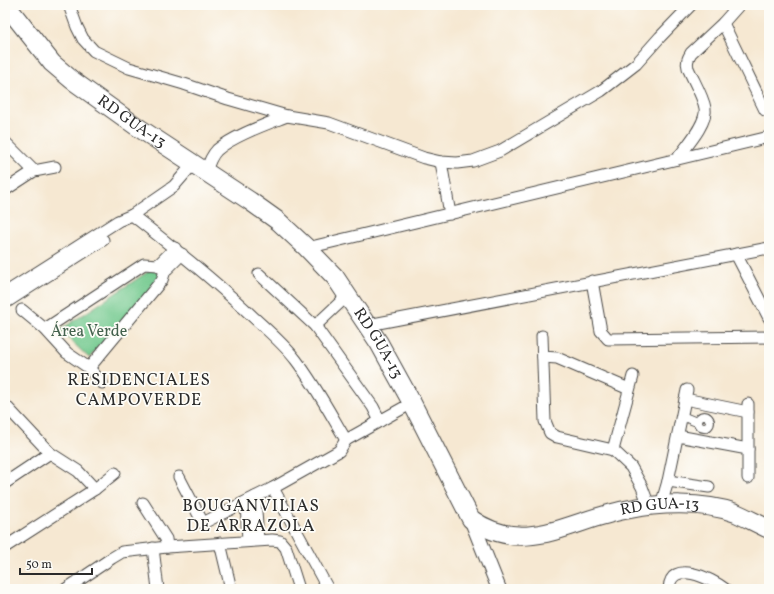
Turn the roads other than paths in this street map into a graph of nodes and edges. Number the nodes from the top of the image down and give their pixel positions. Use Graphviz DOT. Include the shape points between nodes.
graph roads {
  1 [pos="6,5"];
  2 [pos="69,5"];
  3 [pos="691,5"];
  4 [pos="739,5"];
  5 [pos="723,23"];
  6 [pos="765,110"];
  7 [pos="287,116"];
  8 [pos="769,137"];
  9 [pos="5,142"];
  10 [pos="677,159"];
  11 [pos="441,162"];
  12 [pos="55,167"];
  13 [pos="199,168"];
  14 [pos="34,171"];
  15 [pos="5,190"];
  16 [pos="450,214"];
  17 [pos="132,215"];
  18 [pos="307,248"];
  19 [pos="769,248"];
  20 [pos="178,251"];
  21 [pos="736,254"];
  22 [pos="162,268"];
  23 [pos="259,274"];
  24 [pos="592,281"];
  25 [pos="5,293"];
  26 [pos="348,295"];
  27 [pos="5,303"];
  28 [pos="22,310"];
  29 [pos="769,318"];
  30 [pos="368,325"];
  31 [pos="315,326"];
  32 [pos="45,329"];
  33 [pos="542,336"];
  34 [pos="769,337"];
  35 [pos="543,357"];
  36 [pos="89,368"];
  37 [pos="633,376"];
  38 [pos="102,383"];
  39 [pos="629,389"];
  40 [pos="412,403"];
  41 [pos="707,403"];
  42 [pos="7,410"];
  43 [pos="682,416"];
  44 [pos="380,420"];
  45 [pos="700,424"];
  46 [pos="678,436"];
  47 [pos="346,440"];
  48 [pos="702,441"];
  49 [pos="748,449"];
  50 [pos="612,450"];
  51 [pos="50,453"];
  52 [pos="115,472"];
  53 [pos="179,478"];
  54 [pos="748,478"];
  55 [pos="668,481"];
  56 [pos="5,483"];
  57 [pos="709,487"];
  58 [pos="273,488"];
  59 [pos="95,489"];
  60 [pos="251,499"];
  61 [pos="143,503"];
  62 [pos="655,506"];
  63 [pos="470,519"];
  64 [pos="769,529"];
  65 [pos="253,541"];
  66 [pos="220,543"];
  67 [pos="5,547"];
  68 [pos="168,547"];
  69 [pos="153,548"];
  70 [pos="66,589"];
  71 [pos="158,589"];
  72 [pos="231,589"];
  73 [pos="299,589"];
  74 [pos="328,589"];
  75 [pos="499,589"];
  76 [pos="669,589"];
  77 [pos="725,589"];
  1 -- 13 [label="main road, RD GUA-13" via="52,63 72,80"];
  2 -- 7 [label="street" via="77,27 94,51 128,68"];
  3 -- 11 [label="street" via="636,64 601,91 500,151 457,163"];
  4 -- 5 [label="street"];
  5 -- 6 [label="street"];
  5 -- 10 [label="street" via="688,58 688,68 705,109 704,120"];
  7 -- 11 [label="street" via="329,123"];
  7 -- 13 [label="street" via="226,144"];
  8 -- 10 [label="street"];
  9 -- 14 [label="street"];
  10 -- 16 [label="street"];
  11 -- 16 [label="street"];
  12 -- 14 [label="street"];
  13 -- 17 [label="street"];
  13 -- 18 [label="main road, RD GUA-13" via="278,222"];
  14 -- 15 [label="street"];
  16 -- 18 [label="street"];
  17 -- 20 [label="street"];
  17 -- 25 [label="street" via="118,221"];
  17 -- 27 [label="street" via="121,228"];
  18 -- 26 [label="main road, RD GUA-13" via="335,277"];
  19 -- 21 [label="street"];
  20 -- 22 [label="street"];
  20 -- 47 [label="street" via="236,301 295,358"];
  21 -- 24 [label="street"];
  21 -- 29 [label="street"];
  22 -- 32 [label="street" via="144,264"];
  22 -- 36 [label="street" via="162,280"];
  23 -- 31 [label="street"];
  24 -- 30 [label="street"];
  24 -- 34 [label="street" via="601,331 608,339"];
  26 -- 30 [label="main road, RD GUA-13"];
  26 -- 31 [label="street"];
  28 -- 32 [label="street"];
  30 -- 40 [label="main road, RD GUA-13"];
  31 -- 44 [label="street"];
  32 -- 36 [label="street" via="67,352"];
  33 -- 35 [label="street"];
  35 -- 39 [label="street" via="557,358"];
  35 -- 50 [label="street" via="546,421 550,432 557,437"];
  36 -- 38 [label="street"];
  37 -- 39 [label="street"];
  39 -- 50 [label="street"];
  40 -- 44 [label="street"];
  40 -- 63 [label="main road, RD GUA-13"];
  41 -- 43 [label="street" via="686,394"];
  41 -- 45 [label="street" via="706,417 702,417"];
  41 -- 49 [label="street" via="748,408"];
  42 -- 51 [label="street"];
  43 -- 45 [label="street"];
  43 -- 46 [label="street"];
  44 -- 47 [label="street"];
  45 -- 48 [label="street"];
  46 -- 48 [label="street"];
  46 -- 55 [label="street"];
  47 -- 58 [label="street" via="339,451"];
  48 -- 49 [label="street"];
  49 -- 54 [label="street"];
  50 -- 62 [label="street" via="631,467"];
  51 -- 56 [label="street"];
  51 -- 59 [label="street" via="78,471"];
  52 -- 59 [label="street"];
  53 -- 60 [label="street" via="203,522"];
  55 -- 57 [label="street"];
  55 -- 62 [label="street"];
  58 -- 60 [label="street"];
  58 -- 74 [label="street"];
  59 -- 67 [label="street"];
  60 -- 65 [label="street"];
  61 -- 68 [label="street" via="166,539"];
  62 -- 63 [label="main road, RD GUA-13" via="623,510 551,532 517,536 496,532"];
  62 -- 64 [label="main road, RD GUA-13" via="696,505 717,509 735,513"];
  63 -- 75 [label="street"];
  65 -- 66 [label="street"];
  65 -- 73 [label="street" via="280,541 286,548"];
  66 -- 68 [label="street"];
  66 -- 72 [label="street"];
  68 -- 69 [label="street"];
  69 -- 70 [label="street" via="122,552"];
  69 -- 71 [label="street"];
  76 -- 77 [label="street" via="671,579 689,572"];
}
